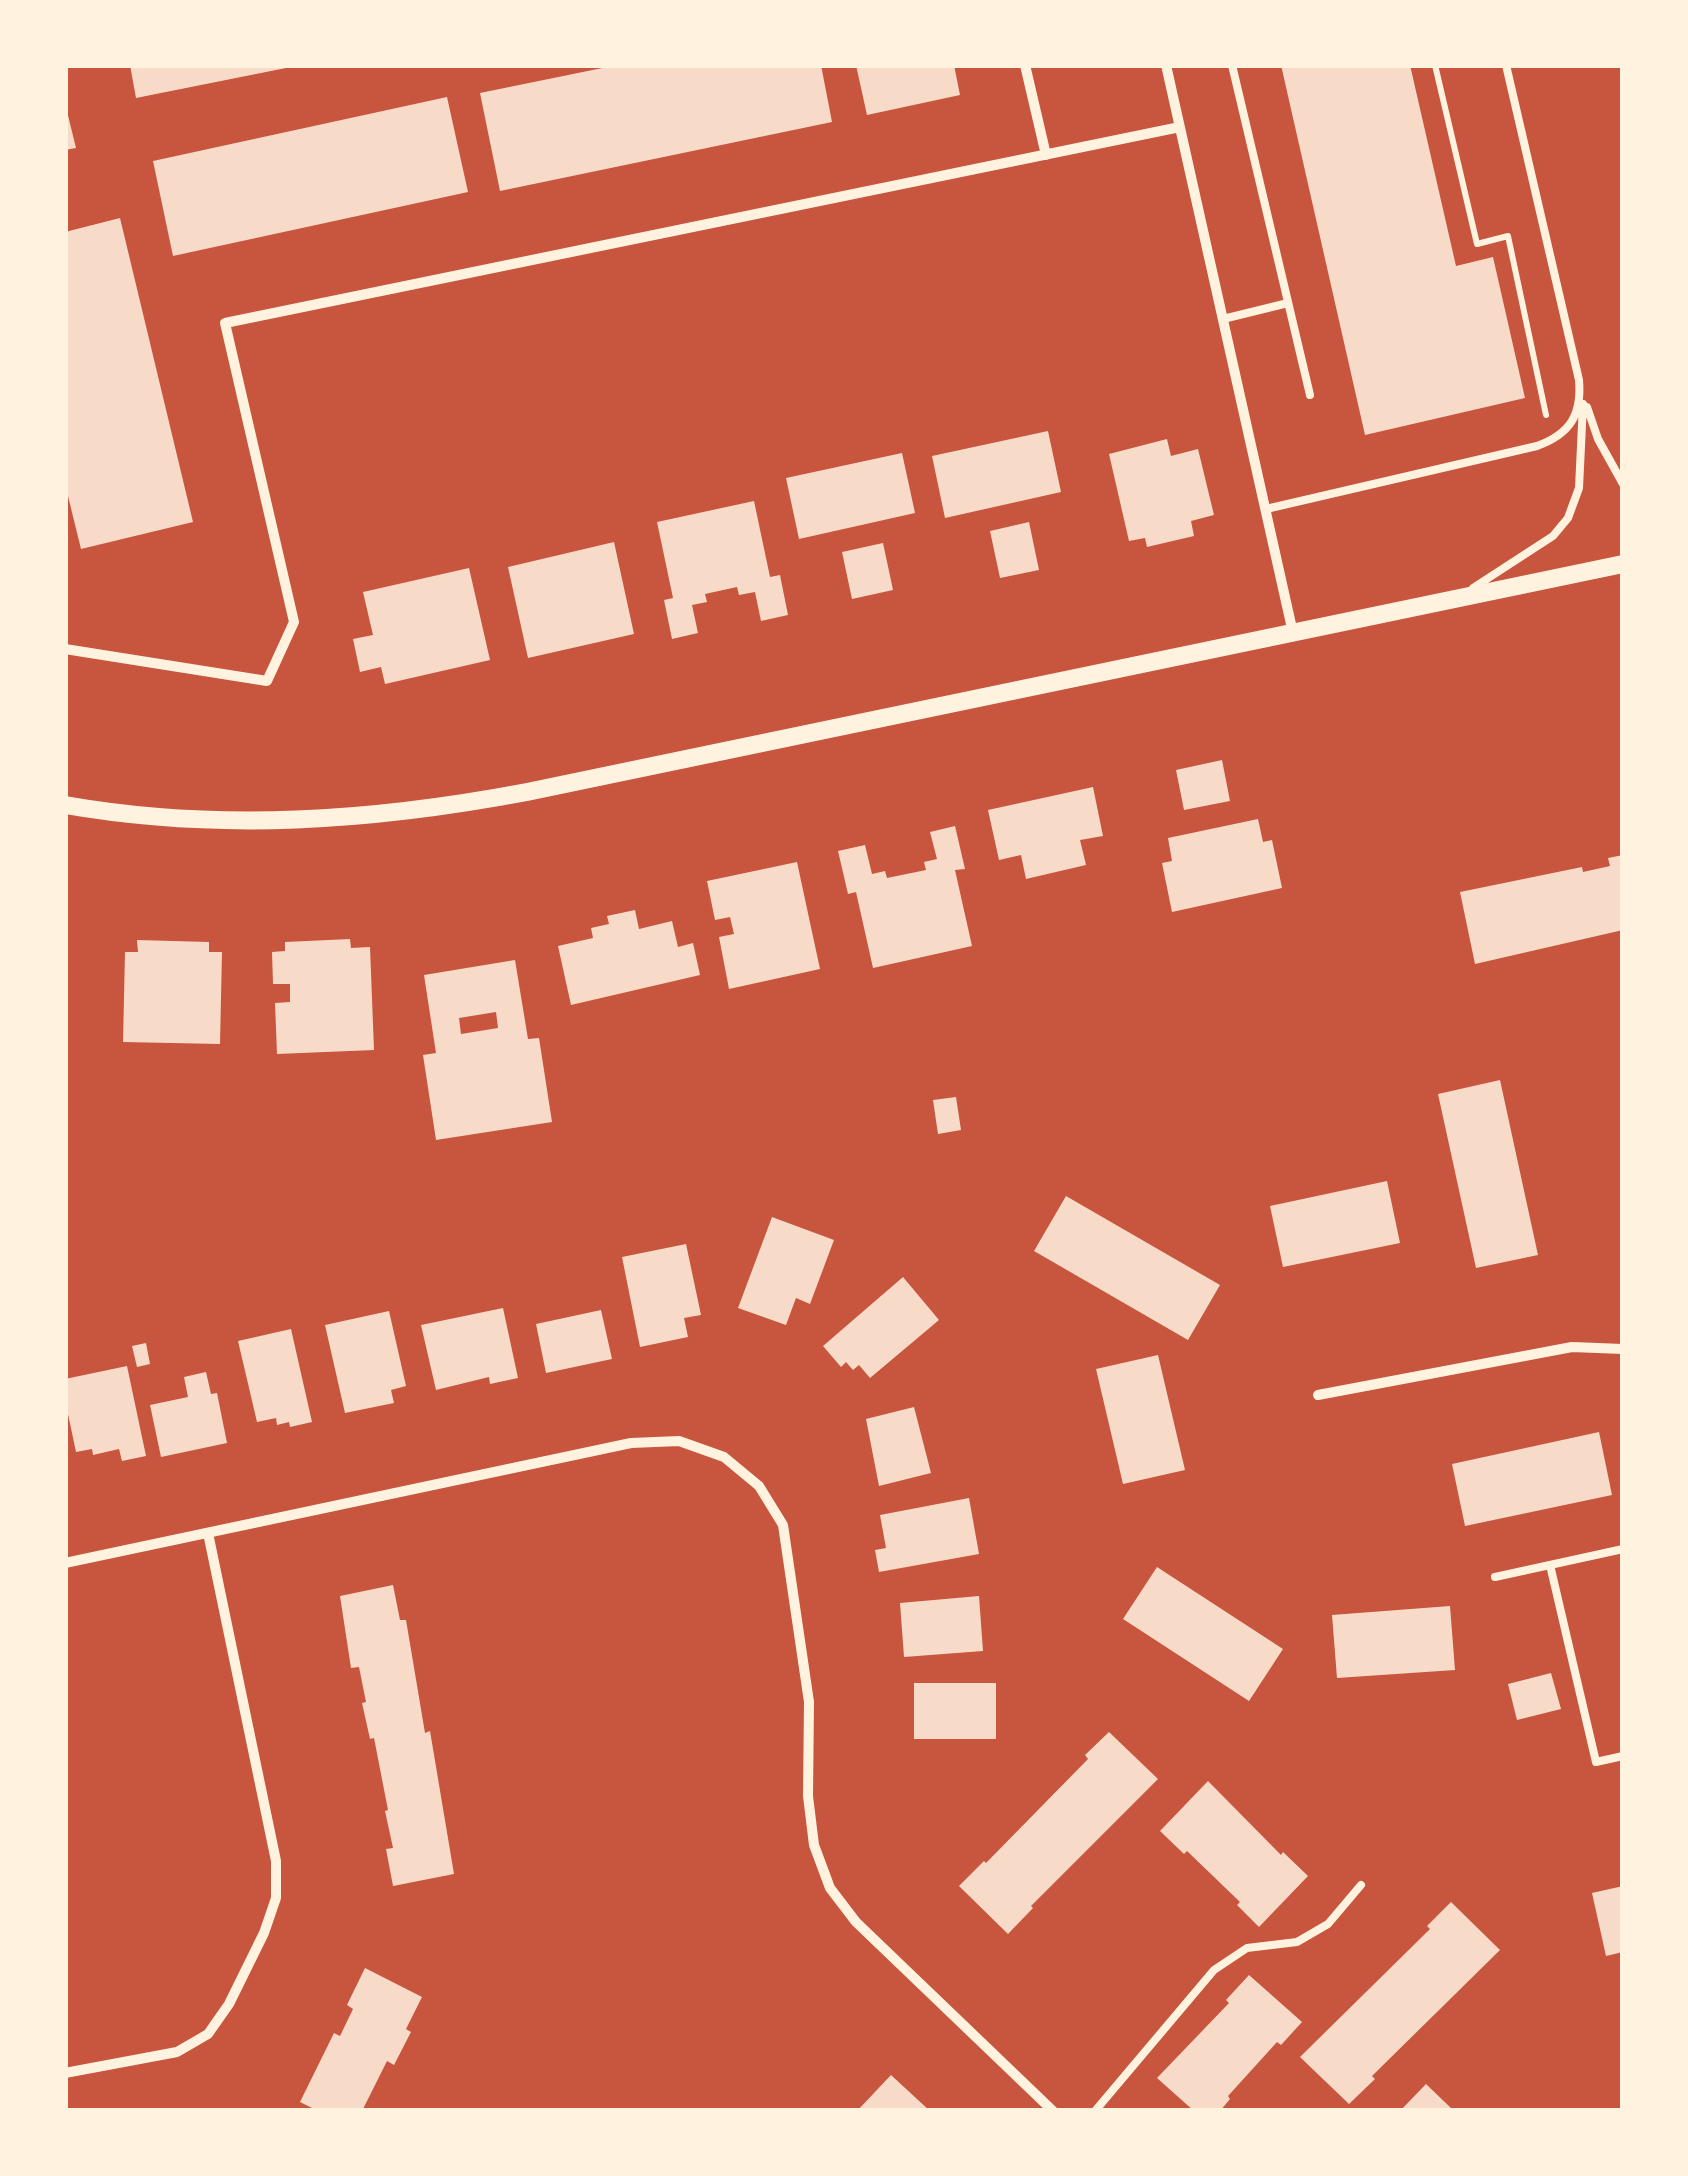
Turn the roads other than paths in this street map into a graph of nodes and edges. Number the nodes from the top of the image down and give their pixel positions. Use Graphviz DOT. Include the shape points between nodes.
graph roads {
  1 [pos="1025,65"];
  2 [pos="1166,65"];
  3 [pos="1232,65"];
  4 [pos="1506,65"];
  5 [pos="1180,127"];
  6 [pos="1046,155"];
  7 [pos="1288,303"];
  8 [pos="1223,319"];
  9 [pos="1579,380"];
  10 [pos="1310,395"];
  11 [pos="1623,484"];
  12 [pos="1266,509"];
  13 [pos="1623,564"];
  14 [pos="1444,601"];
  15 [pos="1293,632"];
  16 [pos="65,649"];
  17 [pos="65,805"];
  18 [pos="1623,1349"];
  19 [pos="1318,1394"];
  20 [pos="208,1533"];
  21 [pos="1623,1550"];
  22 [pos="65,1562"];
  23 [pos="1550,1565"];
  24 [pos="1496,1576"];
  25 [pos="1623,1756"];
  26 [pos="1361,1885"];
  27 [pos="65,2074"];
  28 [pos="1053,2111"];
  29 [pos="1095,2111"];
  1 -- 6 [label="street"];
  2 -- 5 [label="street"];
  3 -- 7 [label="lane"];
  4 -- 9 [label="lane"];
  5 -- 6 [label="street"];
  5 -- 8 [label="street"];
  6 -- 16 [label="street" via="225,323 294,622 267,681"];
  7 -- 8 [label="lane"];
  7 -- 10 [label="lane"];
  8 -- 12 [label="street"];
  9 -- 11 [label="lane" via="1598,439"];
  9 -- 12 [label="lane" via="1574,421 1552,441"];
  9 -- 14 [label="lane" via="1584,420 1574,508 1553,536 1489,580"];
  12 -- 15 [label="street"];
  13 -- 14 [label="street"];
  14 -- 15 [label="street"];
  15 -- 17 [label="street" via="421,811 254,822"];
  18 -- 19 [label="street" via="1572,1347"];
  20 -- 22 [label="street"];
  20 -- 27 [label="street" via="276,1861 276,1898 250,1962 208,2034 177,2052"];
  20 -- 28 [label="street" via="631,1443 679,1440 724,1457 759,1486 782,1525 809,1702 814,1845 830,1888 856,1922"];
  21 -- 23 [label="lane"];
  23 -- 24 [label="lane"];
  23 -- 25 [label="lane" via="1596,1762"];
  26 -- 29 [label="lane" via="1328,1924 1297,1942 1247,1948 1214,1970"];
}
